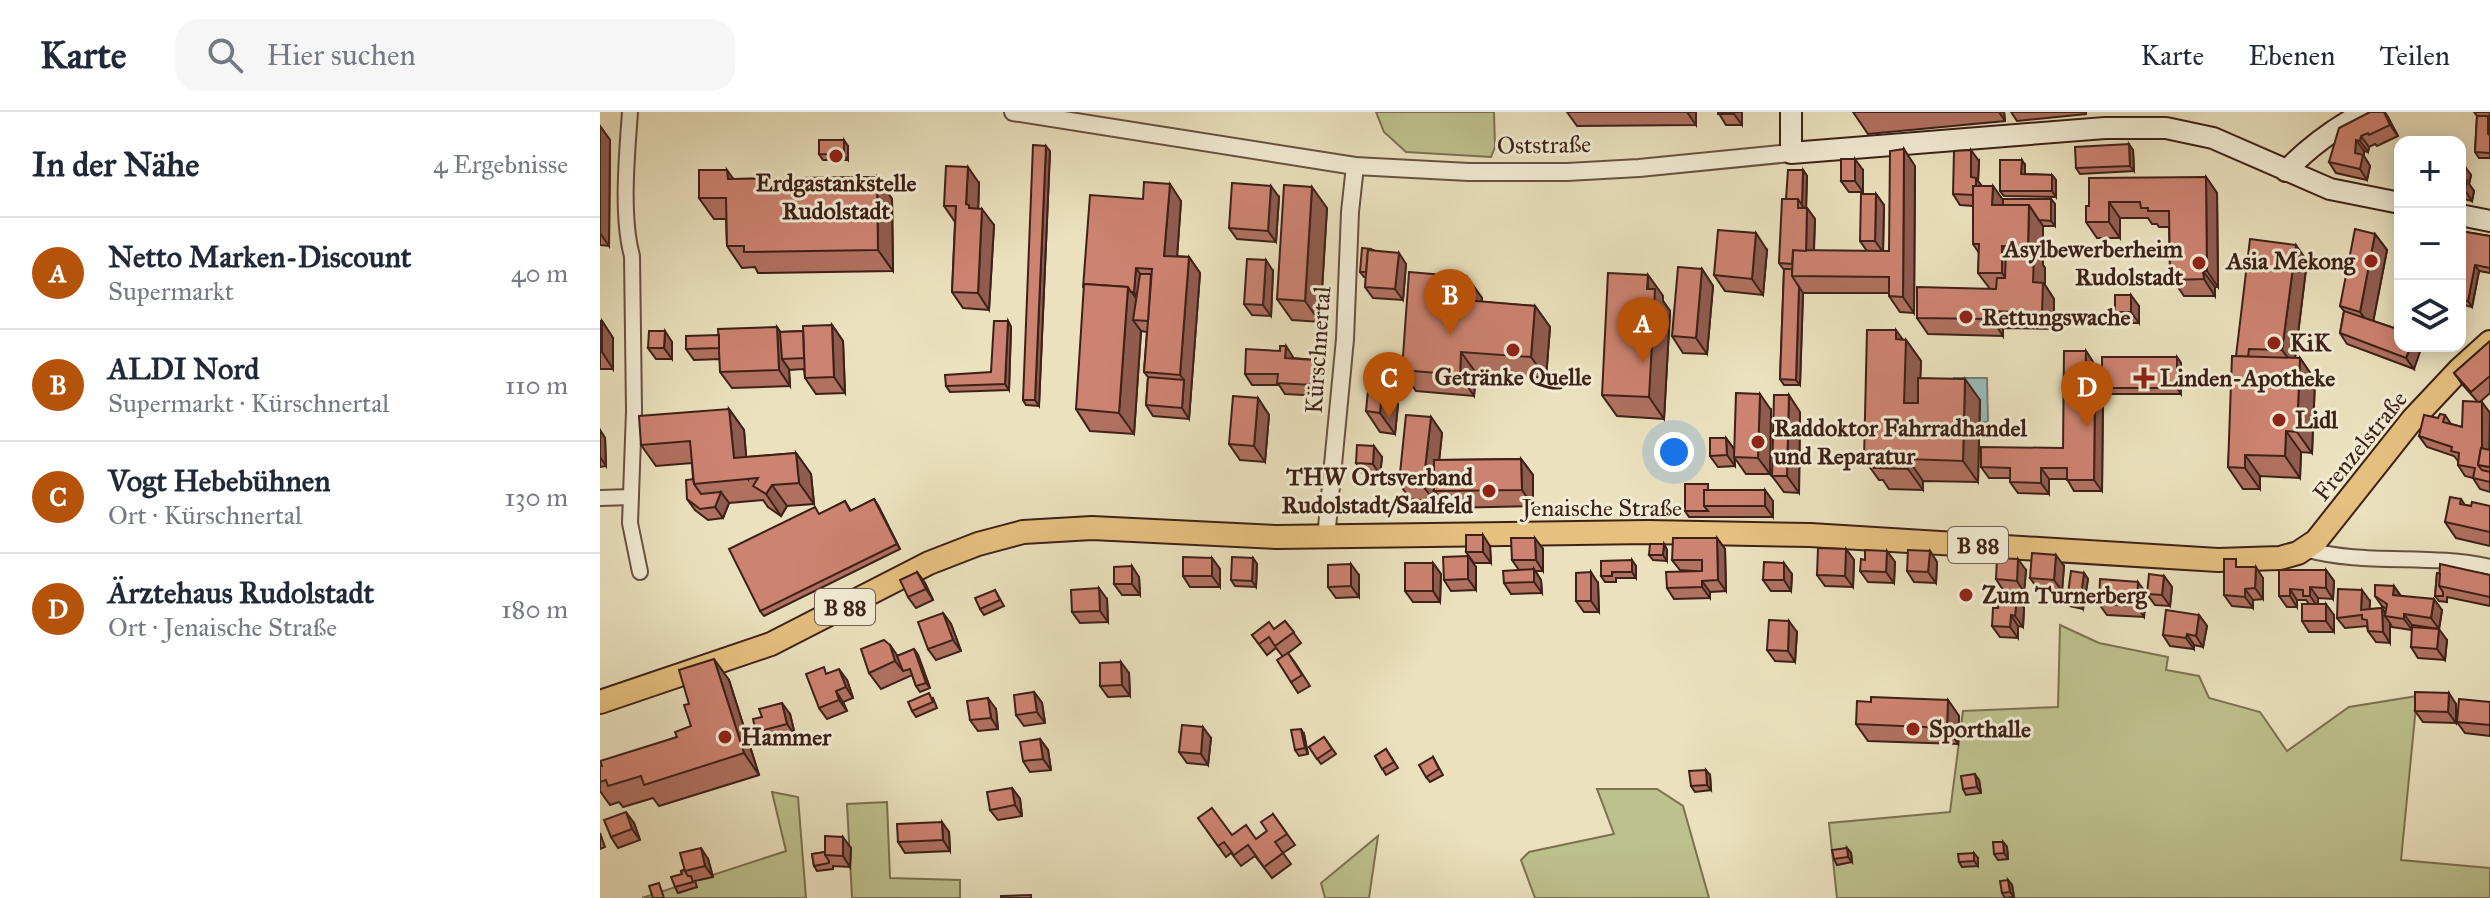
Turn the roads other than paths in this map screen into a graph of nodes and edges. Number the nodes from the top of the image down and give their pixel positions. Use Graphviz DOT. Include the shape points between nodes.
graph roads {
  1 [pos="630,112"];
  2 [pos="1013,112"];
  3 [pos="1791,112"];
  4 [pos="2365,112"];
  5 [pos="1791,153"];
  6 [pos="1355,166"];
  7 [pos="2286,171"];
  8 [pos="2394,202"];
  9 [pos="2466,216"];
  10 [pos="2490,221"];
  11 [pos="2490,342"];
  12 [pos="631,497"];
  13 [pos="600,498"];
  14 [pos="1326,538"];
  15 [pos="2305,549"];
  16 [pos="2490,567"];
  17 [pos="640,572"];
  18 [pos="600,702"];
  1 -- 12 [label="street"];
  2 -- 6 [label="street, Oststraße"];
  3 -- 5 [label="main road"];
  4 -- 7 [label="main road" via="2332,131"];
  5 -- 6 [label="street, Oststraße" via="1567,172"];
  5 -- 7 [label="main road, Oststraße" via="2105,128 2166,128 2213,138"];
  6 -- 14 [label="street, Kürschnertal"];
  7 -- 8 [label="main road, Oststraße" via="2312,183"];
  9 -- 10 [label="main road"];
  11 -- 15 [label="main road, Frenzelstraße" via="2412,420 2326,531"];
  12 -- 13 [label="street"];
  12 -- 17 [label="street" via="630,523"];
  14 -- 15 [label="main road, Jenaische Straße / B 88" via="1622,532 1795,535 2218,560 2280,558"];
  14 -- 18 [label="main road, Jenaische Straße / B 88" via="1092,528 1023,532 948,555 771,644"];
  15 -- 16 [label="street, Jenaische Straße" via="2345,557 2457,560"];
}
